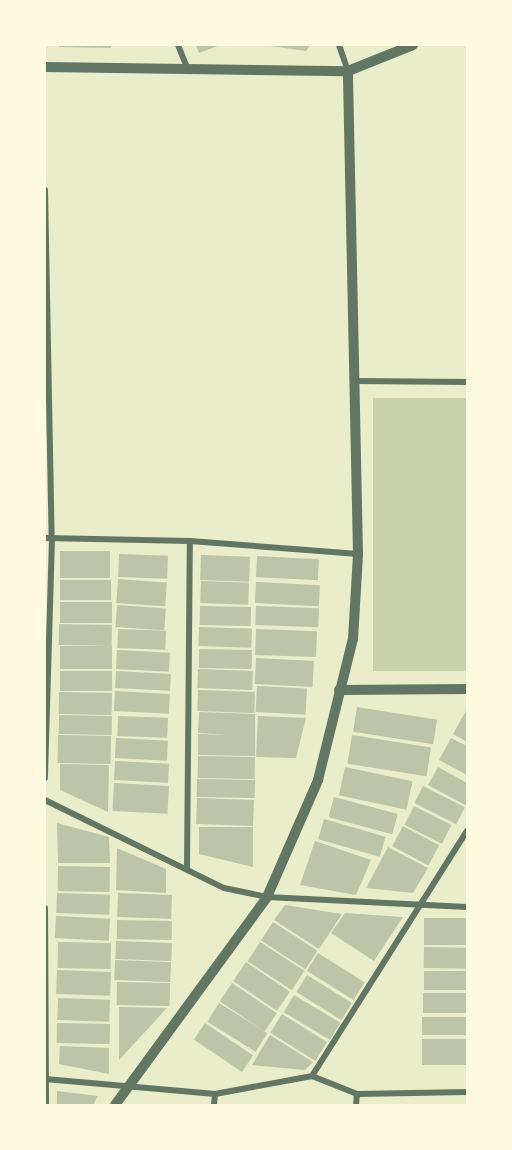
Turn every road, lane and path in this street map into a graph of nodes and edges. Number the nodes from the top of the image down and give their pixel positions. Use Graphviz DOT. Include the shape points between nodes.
graph roads {
  1 [pos="178,45"];
  2 [pos="339,45"];
  3 [pos="413,45"];
  4 [pos="45,67"];
  5 [pos="348,71"];
  6 [pos="189,72"];
  7 [pos="45,190"];
  8 [pos="354,381"];
  9 [pos="467,382"];
  10 [pos="49,539"];
  11 [pos="190,541"];
  12 [pos="358,554"];
  13 [pos="467,689"];
  14 [pos="339,690"];
  15 [pos="45,778"];
  16 [pos="45,801"];
  17 [pos="467,831"];
  18 [pos="188,868"];
  19 [pos="267,897"];
  20 [pos="417,906"];
  21 [pos="45,908"];
  22 [pos="467,908"];
  23 [pos="312,1076"];
  24 [pos="46,1080"];
  25 [pos="123,1088"];
  26 [pos="467,1092"];
  27 [pos="214,1094"];
  28 [pos="357,1094"];
  29 [pos="46,1105"];
  30 [pos="115,1105"];
  31 [pos="214,1105"];
  32 [pos="356,1105"];
  1 -- 6 [label="street"];
  2 -- 5 [label="street"];
  3 -- 5 [label="street"];
  4 -- 6 [label="street"];
  5 -- 6 [label="street"];
  5 -- 8 [label="street"];
  7 -- 10 [label="street"];
  8 -- 9 [label="street"];
  8 -- 12 [label="street"];
  10 -- 11 [label="street"];
  10 -- 15 [label="street"];
  11 -- 12 [label="street"];
  11 -- 18 [label="street"];
  12 -- 14 [label="street" via="353,639"];
  13 -- 14 [label="street"];
  14 -- 19 [label="street" via="318,780"];
  16 -- 18 [label="street"];
  17 -- 20 [label="street"];
  18 -- 19 [label="street" via="224,888"];
  19 -- 20 [label="street"];
  19 -- 25 [label="street" via="215,975"];
  20 -- 22 [label="street"];
  20 -- 23 [label="street"];
  21 -- 24 [label="street"];
  23 -- 27 [label="street"];
  23 -- 28 [label="street"];
  24 -- 25 [label="street"];
  24 -- 29 [label="street"];
  25 -- 27 [label="street"];
  25 -- 30 [label="street"];
  26 -- 28 [label="street"];
  27 -- 31 [label="street"];
  28 -- 32 [label="street"];
}
